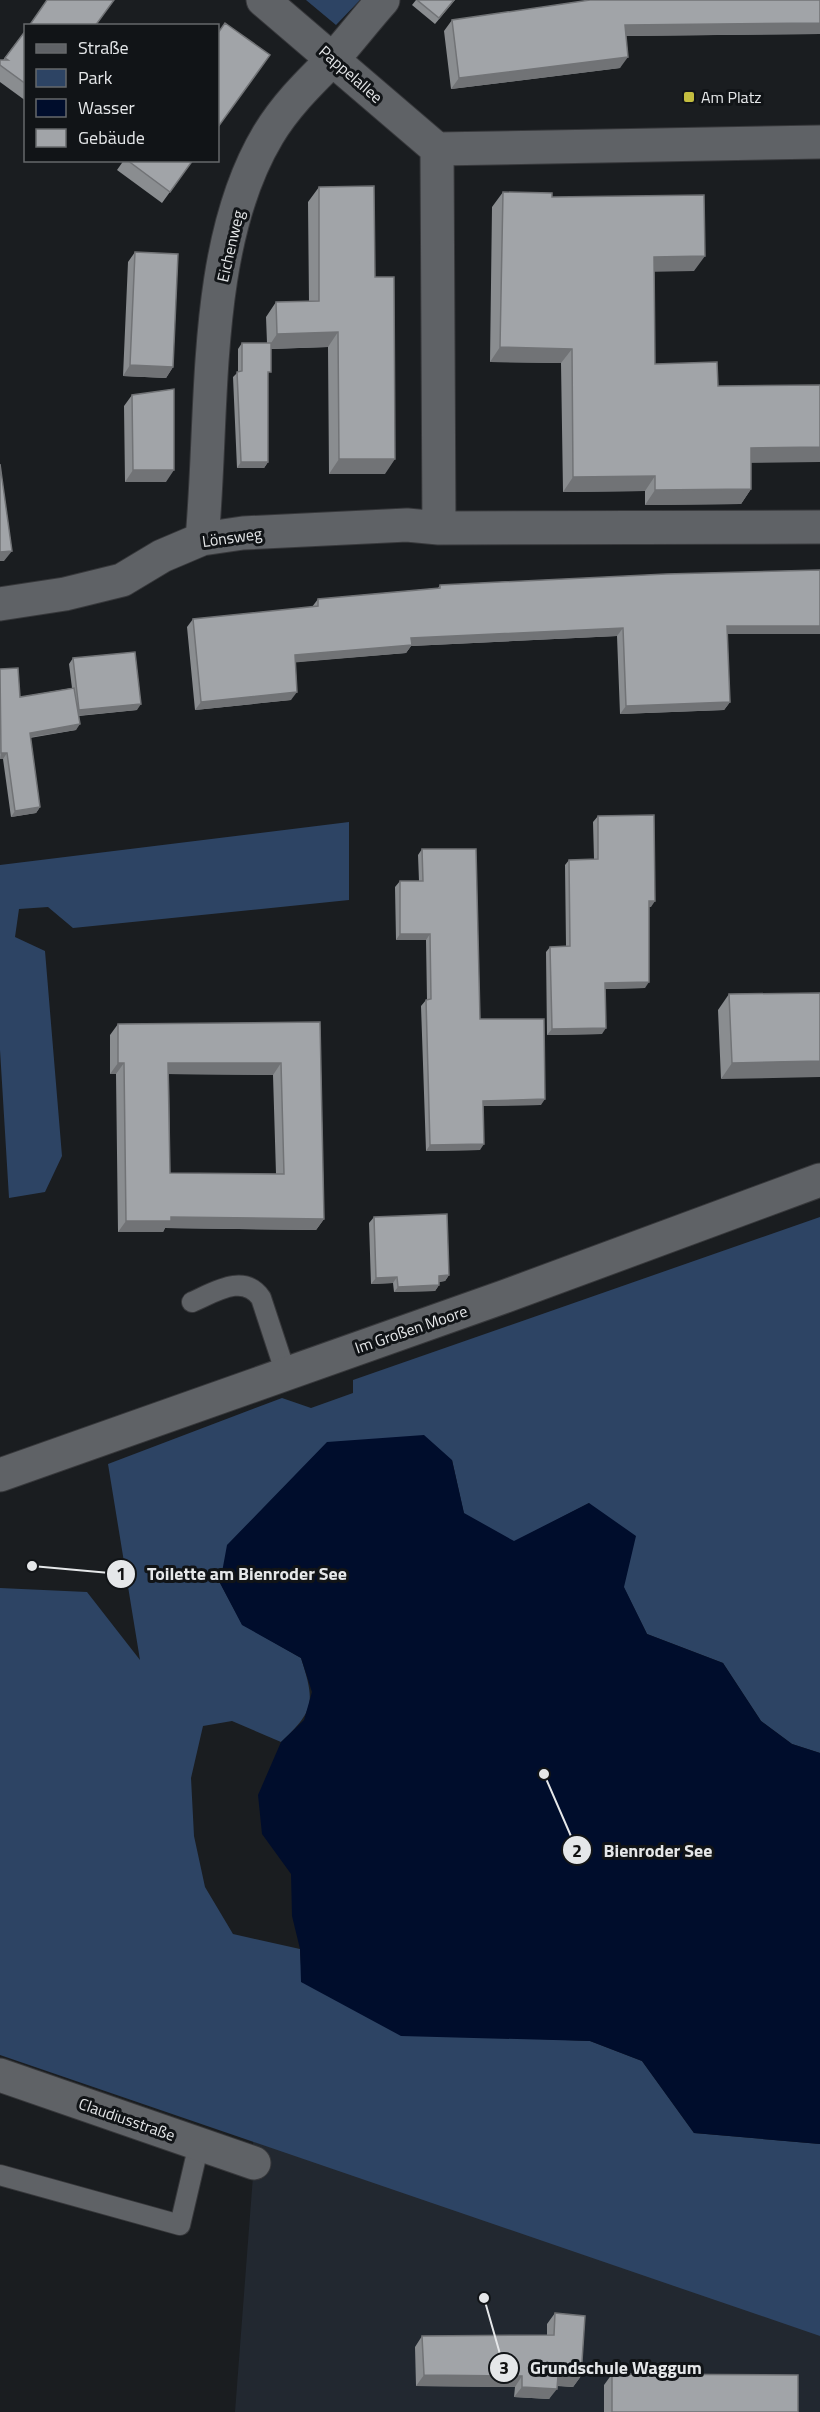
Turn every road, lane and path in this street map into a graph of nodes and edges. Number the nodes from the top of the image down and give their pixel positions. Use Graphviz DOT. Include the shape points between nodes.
graph roads {
  1 [pos="263,0"];
  2 [pos="383,0"];
  3 [pos="333,58"];
  4 [pos="820,142"];
  5 [pos="437,149"];
  6 [pos="820,526"];
  7 [pos="439,528"];
  8 [pos="202,539"];
  9 [pos="0,604"];
  10 [pos="820,1180"];
  11 [pos="192,1302"];
  12 [pos="286,1374"];
  13 [pos="0,1475"];
  14 [pos="0,2075"];
  15 [pos="199,2144"];
  16 [pos="254,2163"];
  17 [pos="0,2175"];
  1 -- 3 [label="street, Pappelallee"];
  2 -- 3 [label="street, Eichenweg"];
  3 -- 5 [label="street, Pappelallee"];
  3 -- 8 [label="street, Eichenweg" via="297,93 268,135 247,182 226,248 215,317"];
  4 -- 5 [label="street"];
  5 -- 7 [label="street"];
  6 -- 7 [label="street"];
  7 -- 8 [label="street, Lönsweg" via="407,525 243,533"];
  8 -- 9 [label="street, Lönsweg" via="162,555 122,580"];
  10 -- 12 [label="street, Im Großen Moore"];
  11 -- 12 [label="lane" via="230,1286 255,1288"];
  12 -- 13 [label="street, Im Großen Moore"];
  14 -- 15 [label="street, Claudiusstraße"];
  15 -- 16 [label="street, Claudiusstraße"];
  15 -- 17 [label="lane" via="180,2225"];
}
